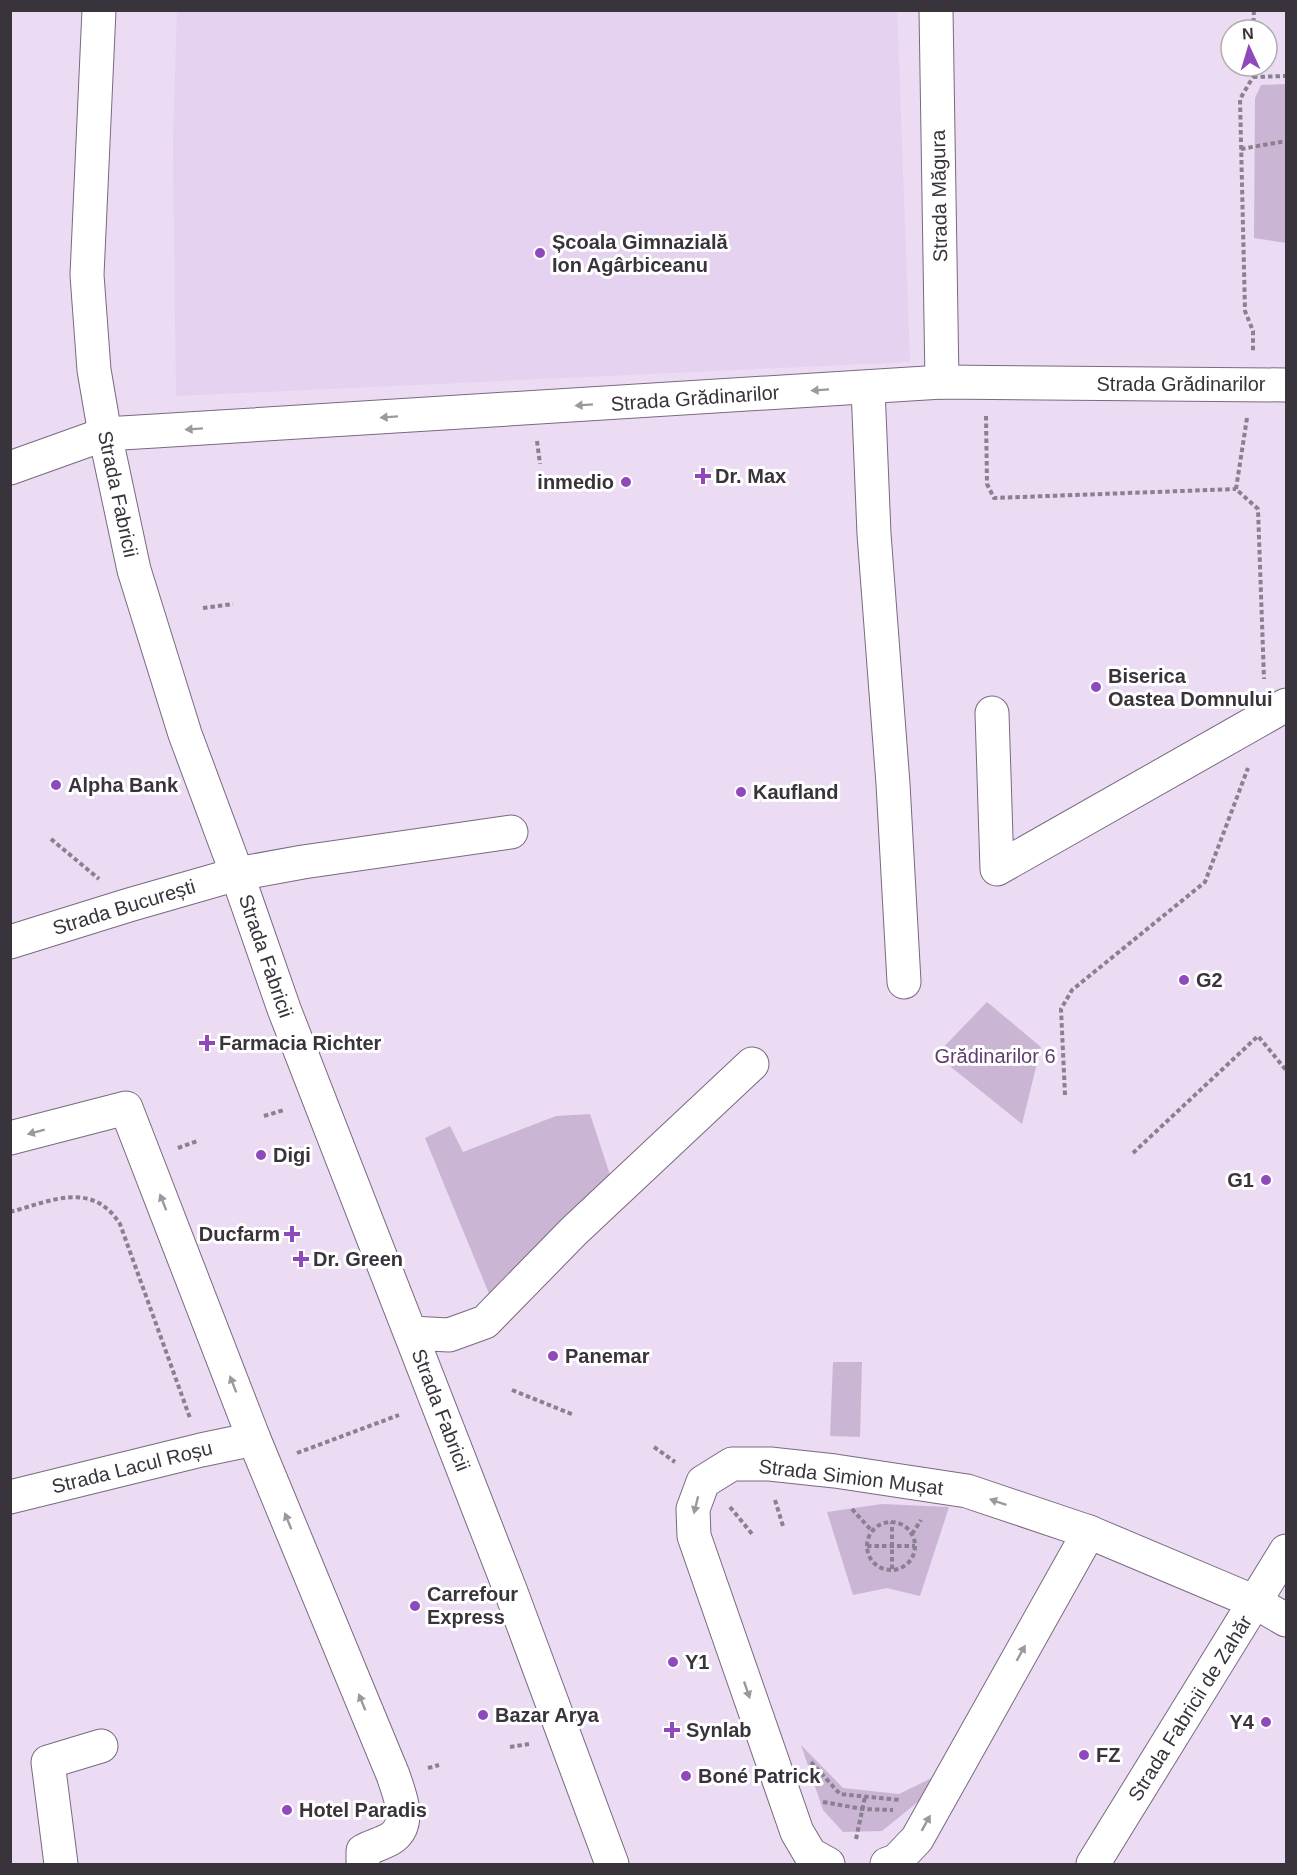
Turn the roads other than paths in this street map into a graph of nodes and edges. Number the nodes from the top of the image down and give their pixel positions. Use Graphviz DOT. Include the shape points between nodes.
graph roads {
  1 [pos="99,10"];
  2 [pos="936,10"];
  3 [pos="956,383"];
  4 [pos="1287,385"];
  5 [pos="868,388"];
  6 [pos="105,434"];
  7 [pos="10,468"];
  8 [pos="1276,711"];
  9 [pos="992,713"];
  10 [pos="511,832"];
  11 [pos="237,874"];
  12 [pos="10,942"];
  13 [pos="904,982"];
  14 [pos="753,1064"];
  15 [pos="10,1138"];
  16 [pos="411,1333"];
  17 [pos="260,1452"];
  18 [pos="10,1497"];
  19 [pos="1089,1532"];
  20 [pos="1287,1551"];
  21 [pos="1255,1602"];
  22 [pos="1287,1620"];
  23 [pos="101,1746"];
  24 [pos="61,1864"];
  25 [pos="363,1864"];
  26 [pos="612,1864"];
  27 [pos="828,1864"];
  28 [pos="887,1864"];
  29 [pos="1094,1864"];
  1 -- 6 [label="street, Strada Fabricii" via="87,275 94,370"];
  2 -- 3 [label="street, Strada Măgura"];
  3 -- 4 [label="street, Strada Grădinarilor"];
  3 -- 5 [label="street, Strada Grădinarilor"];
  5 -- 6 [label="street, Strada Grădinarilor, one-way"];
  5 -- 13 [label="street"];
  6 -- 7 [label="street, Strada Grădinarilor"];
  6 -- 11 [label="street, Strada Fabricii" via="134,570 185,734"];
  8 -- 9 [label="street" via="997,869"];
  10 -- 11 [label="street, Strada București"];
  11 -- 12 [label="street, Strada București"];
  11 -- 16 [label="street, Strada Fabricii" via="284,1009"];
  14 -- 16 [label="street" via="574,1231 485,1322 448,1335"];
  17 -- 15 [label="street, one-way" via="126,1108"];
  16 -- 26 [label="street, Strada Fabricii"];
  17 -- 18 [label="street, Strada Lacul Roșu" via="201,1450"];
  25 -- 17 [label="street, one-way" via="363,1851 393,1837 403,1825 402,1804"];
  19 -- 21 [label="street, Strada Simion Mușat"];
  19 -- 27 [label="street, Strada Simion Mușat, one-way" via="967,1491 781,1465 732,1464 703,1482 693,1509 694,1536 797,1832 810,1854"];
  28 -- 19 [label="street, one-way" via="917,1839"];
  20 -- 21 [label="street, Strada Fabricii de Zahăr"];
  21 -- 22 [label="street, Strada Simion Mușat"];
  21 -- 29 [label="street, Strada Fabricii de Zahăr"];
  23 -- 24 [label="street" via="48,1762"];
}
